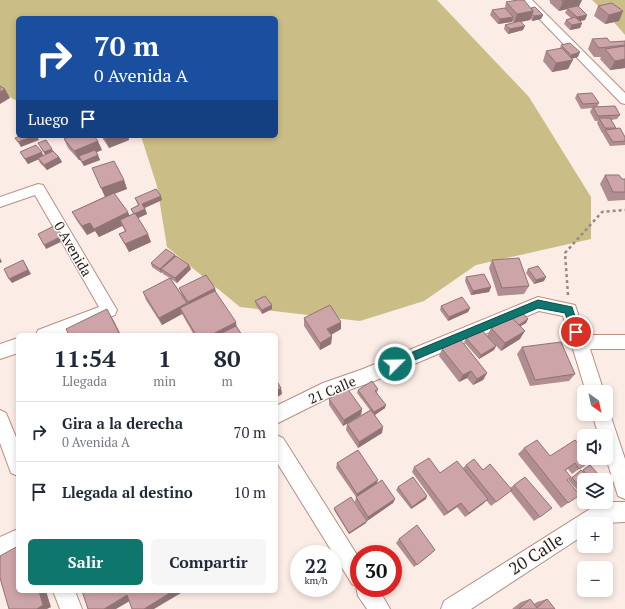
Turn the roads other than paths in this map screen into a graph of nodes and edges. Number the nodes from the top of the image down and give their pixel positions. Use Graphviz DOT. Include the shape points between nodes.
graph roads {
  1 [pos="526,0"];
  2 [pos="625,100"];
  3 [pos="0,202"];
  4 [pos="49,333"];
  5 [pos="579,342"];
  6 [pos="625,342"];
  7 [pos="16,346"];
  8 [pos="0,352"];
  9 [pos="593,385"];
  10 [pos="278,414"];
  11 [pos="0,419"];
  12 [pos="604,421"];
  13 [pos="278,447"];
  14 [pos="16,461"];
  15 [pos="625,489"];
  16 [pos="625,512"];
  17 [pos="16,540"];
  18 [pos="0,547"];
  19 [pos="350,563"];
  20 [pos="65,593"];
  21 [pos="372,597"];
  22 [pos="71,609"];
  23 [pos="379,609"];
  24 [pos="452,609"];
  1 -- 2 [label="street"];
  3 -- 4 [label="street, 0 Avenida" via="38,189 109,310"];
  5 -- 6 [label="street"];
  5 -- 9 [label="street"];
  5 -- 10 [label="street, 21 Calle" via="569,310 538,304 329,389"];
  7 -- 8 [label="street"];
  11 -- 14 [label="street"];
  12 -- 15 [label="street"];
  13 -- 19 [label="street"];
  16 -- 24 [label="street, 20 Calle" via="601,512"];
  17 -- 18 [label="street"];
  20 -- 22 [label="street"];
  21 -- 23 [label="street"];
}
